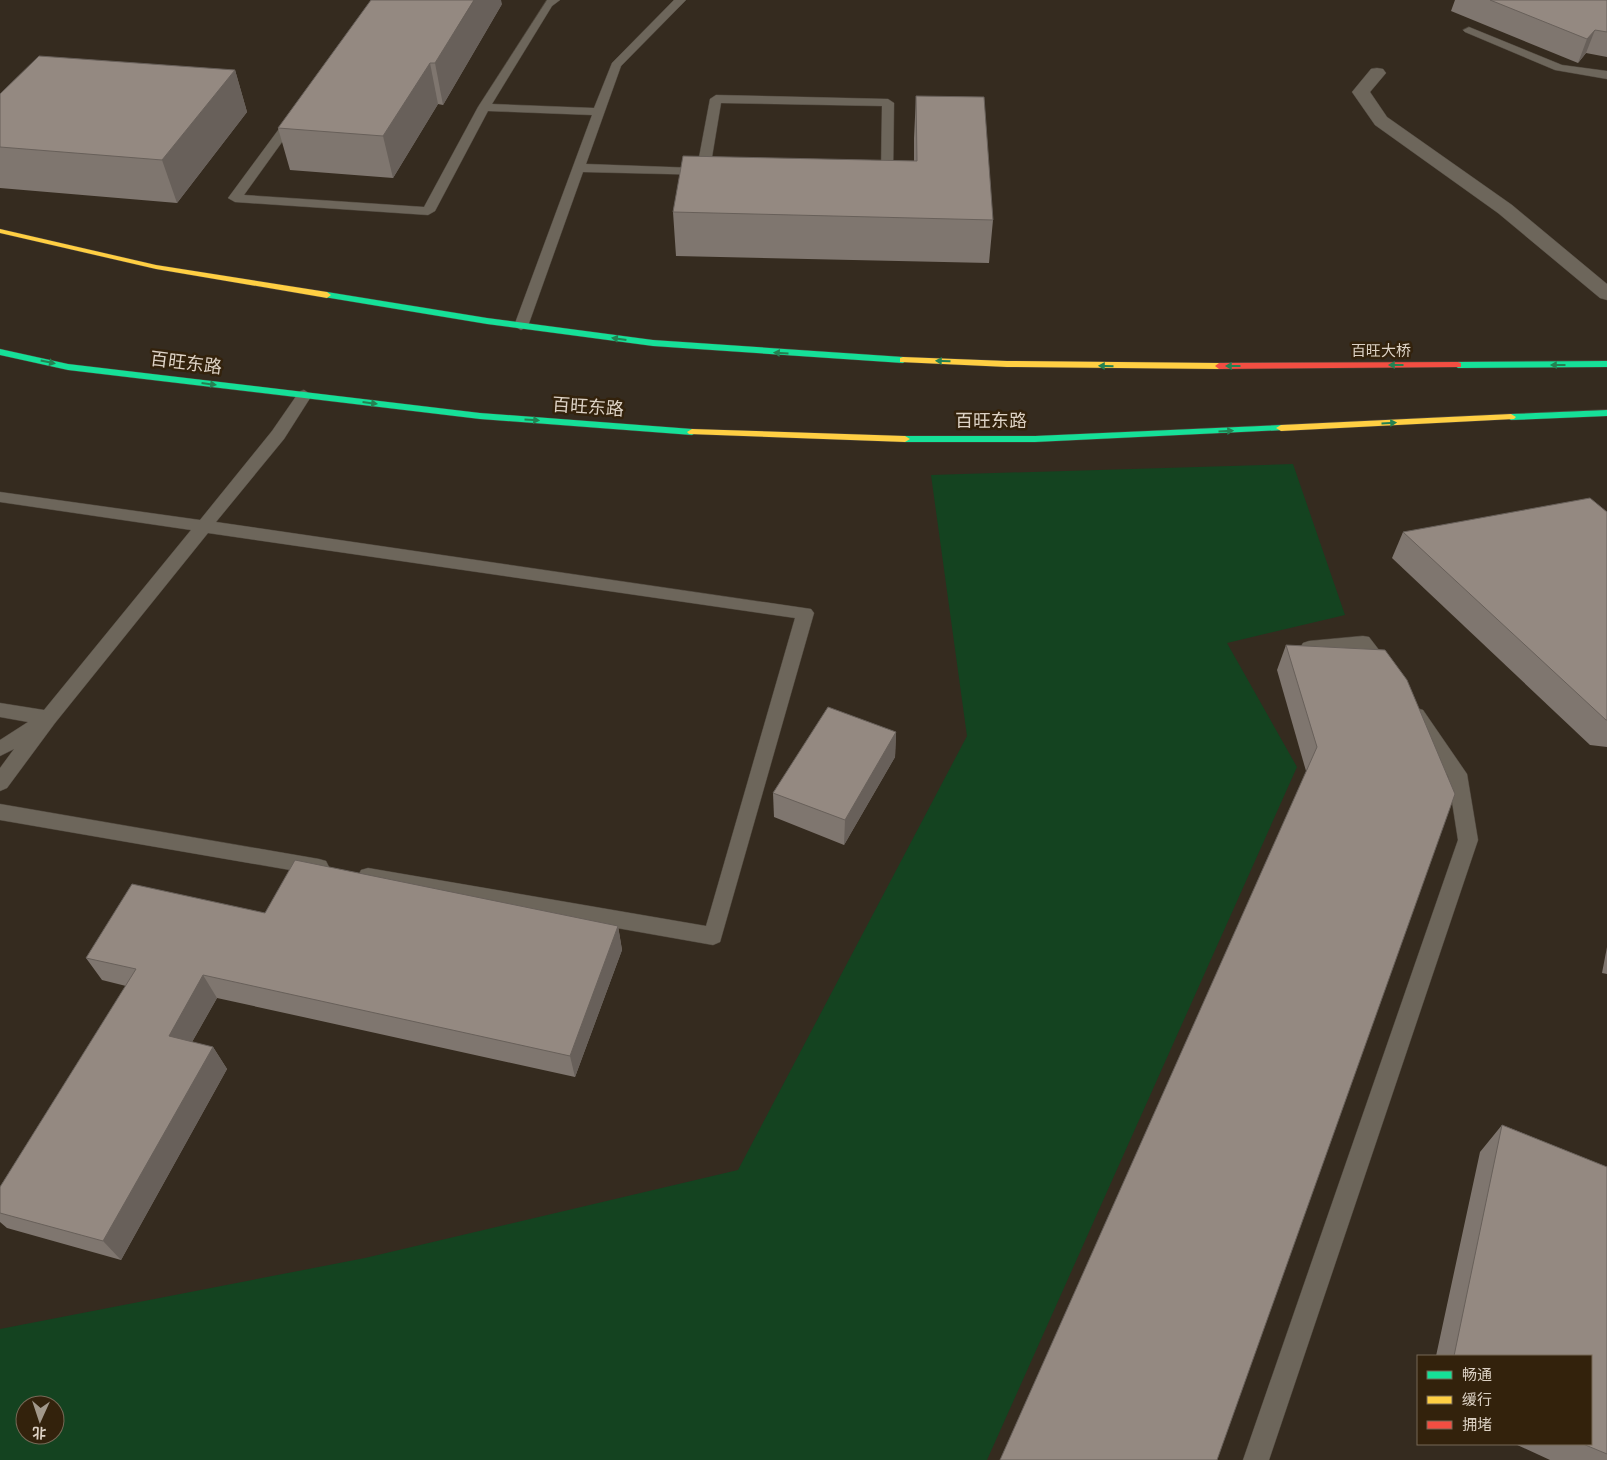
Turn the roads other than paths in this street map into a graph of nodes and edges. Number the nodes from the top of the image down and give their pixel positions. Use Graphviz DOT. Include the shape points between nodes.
graph roads {
  1 [pos="554,0"];
  2 [pos="680,0"];
  3 [pos="1469,30"];
  4 [pos="1377,73"];
  5 [pos="1607,75"];
  6 [pos="304,104"];
  7 [pos="484,107"];
  8 [pos="599,112"];
  9 [pos="578,168"];
  10 [pos="868,176"];
  11 [pos="0,231"];
  12 [pos="1607,294"];
  13 [pos="521,326"];
  14 [pos="0,352"];
  15 [pos="1607,364"];
  16 [pos="304,395"];
  17 [pos="1607,412"];
  18 [pos="0,497"];
  19 [pos="203,526"];
  20 [pos="1310,648"];
  21 [pos="0,710"];
  22 [pos="48,718"];
  23 [pos="0,749"];
  24 [pos="0,783"];
  25 [pos="0,812"];
  26 [pos="332,870"];
  27 [pos="352,873"];
  28 [pos="1256,1460"];
  1 -- 7 [label="lane" via="548,4"];
  2 -- 8 [label="lane" via="616,65"];
  3 -- 5 [label="lane" via="1559,68"];
  4 -- 12 [label="street" via="1361,92 1380,121 1506,209"];
  6 -- 7 [label="lane" via="235,198 428,211"];
  7 -- 8 [label="lane"];
  8 -- 9 [label="lane"];
  9 -- 10 [label="lane" via="708,172 716,99 888,103 887,176"];
  9 -- 13 [label="lane"];
  11 -- 13 [label="main road" via="156,267"];
  15 -- 13 [label="main road, 百旺大桥, one-way" via="1154,366 836,357 653,343"];
  14 -- 16 [label="main road, 百旺东路, one-way" via="68,367"];
  16 -- 17 [label="main road, 百旺东路, one-way" via="480,416 675,431 880,439 1178,433"];
  16 -- 19 [label="lane" via="278,435"];
  18 -- 19 [label="lane"];
  19 -- 22 [label="lane"];
  19 -- 27 [label="lane" via="805,614 713,936"];
  20 -- 28 [label="lane" via="1364,642 1456,774 1468,840"];
  21 -- 22 [label="lane"];
  22 -- 23 [label="lane"];
  22 -- 24 [label="lane"];
  25 -- 26 [label="lane"];
}
